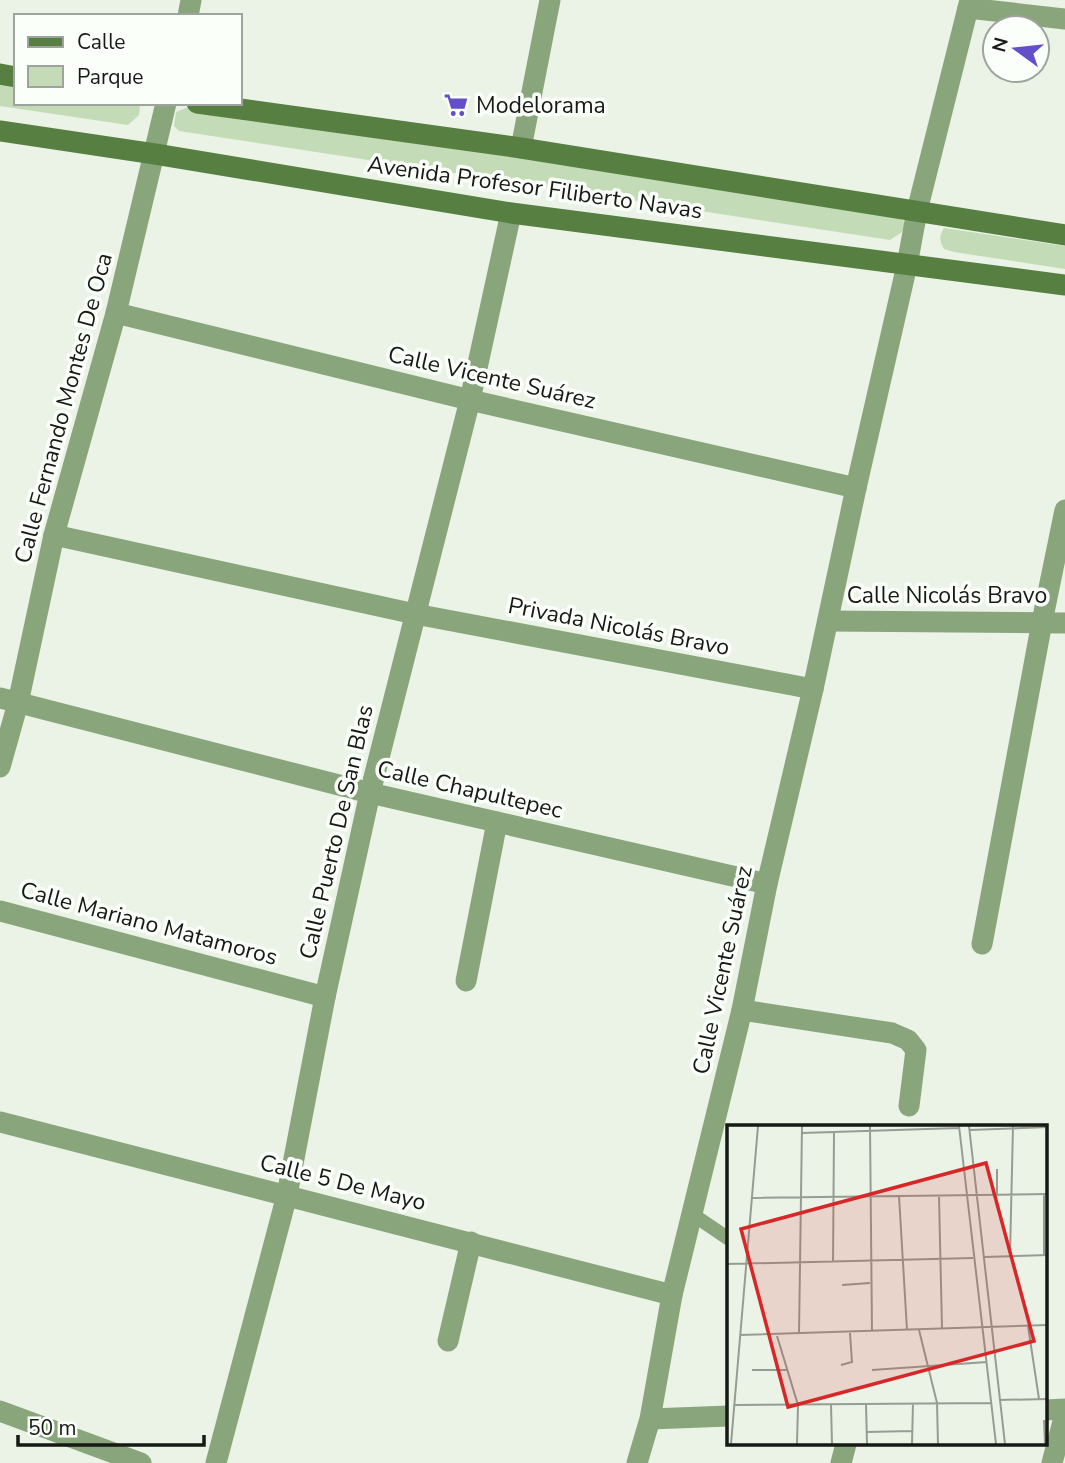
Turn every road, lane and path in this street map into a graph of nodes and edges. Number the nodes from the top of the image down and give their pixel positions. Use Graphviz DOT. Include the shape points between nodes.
graph roads {
  1 [pos="547,1"];
  2 [pos="969,4"];
  3 [pos="1065,19"];
  4 [pos="166,105"];
  5 [pos="211,105"];
  6 [pos="0,131"];
  7 [pos="522,148"];
  8 [pos="155,154"];
  9 [pos="917,211"];
  10 [pos="511,214"];
  11 [pos="1065,234"];
  12 [pos="907,265"];
  13 [pos="1065,285"];
  14 [pos="116,313"];
  15 [pos="470,400"];
  16 [pos="856,488"];
  17 [pos="1065,510"];
  18 [pos="54,535"];
  19 [pos="415,614"];
  20 [pos="828,621"];
  21 [pos="1042,622"];
  22 [pos="1065,623"];
  23 [pos="813,689"];
  24 [pos="9,701"];
  25 [pos="0,767"];
  26 [pos="370,793"];
  27 [pos="497,822"];
  28 [pos="767,884"];
  29 [pos="0,911"];
  30 [pos="982,944"];
  31 [pos="466,981"];
  32 [pos="325,997"];
  33 [pos="742,1010"];
  34 [pos="909,1106"];
  35 [pos="0,1122"];
  36 [pos="287,1195"];
  37 [pos="692,1213"];
  38 [pos="727,1238"];
  39 [pos="471,1242"];
  40 [pos="672,1295"];
  41 [pos="448,1340"];
  42 [pos="0,1411"];
  43 [pos="1065,1412"];
  44 [pos="727,1416"];
  45 [pos="650,1419"];
  46 [pos="845,1446"];
  47 [pos="141,1463"];
  48 [pos="216,1463"];
  49 [pos="637,1463"];
  50 [pos="841,1463"];
  51 [pos="1052,1463"];
  1 -- 7 [label="street"];
  2 -- 3 [label="street"];
  2 -- 9 [label="street, Calle Vicente Suárez"];
  4 -- 8 [label="street, Calle Fernando Montes De Oca"];
  5 -- 7 [label="main road, Avenida Profesor Filiberto Navas"];
  6 -- 8 [label="main road, Avenida Profesor Filiberto Navas"];
  7 -- 9 [label="main road, Avenida Profesor Filiberto Navas"];
  8 -- 10 [label="main road, Avenida Profesor Filiberto Navas"];
  8 -- 14 [label="street, Calle Fernando Montes De Oca"];
  9 -- 11 [label="main road, Avenida Profesor Filiberto Navas"];
  9 -- 12 [label="street, Calle Vicente Suárez"];
  10 -- 12 [label="main road, Avenida Profesor Filiberto Navas"];
  10 -- 15 [label="street, Calle Puerto De San Blas"];
  12 -- 13 [label="main road, Avenida Profesor Filiberto Navas"];
  12 -- 16 [label="street, Calle Vicente Suárez"];
  14 -- 15 [label="street, Calle Vicente Suárez"];
  14 -- 18 [label="street, Calle Fernando Montes De Oca"];
  15 -- 16 [label="street, Calle Vicente Suárez"];
  15 -- 19 [label="street, Calle Puerto De San Blas"];
  16 -- 20 [label="street, Calle Vicente Suárez"];
  17 -- 21 [label="street"];
  18 -- 19 [label="street, Privada Nicolás Bravo"];
  18 -- 24 [label="street, Calle Fernando Montes De Oca"];
  19 -- 23 [label="street, Privada Nicolás Bravo"];
  19 -- 26 [label="street, Calle Puerto De San Blas"];
  20 -- 21 [label="street, Calle Nicolás Bravo"];
  20 -- 23 [label="street, Calle Vicente Suárez"];
  21 -- 22 [label="street, Calle Nicolás Bravo"];
  21 -- 30 [label="street"];
  23 -- 28 [label="street, Calle Vicente Suárez"];
  24 -- 25 [label="street, Calle Fernando Montes De Oca"];
  24 -- 26 [label="street, Calle Chapultepec"];
  26 -- 27 [label="street, Calle Chapultepec"];
  26 -- 32 [label="street, Calle Puerto De San Blas"];
  27 -- 28 [label="street, Calle Chapultepec"];
  27 -- 31 [label="street"];
  28 -- 33 [label="street, Calle Vicente Suárez"];
  29 -- 32 [label="street, Calle Mariano Matamoros"];
  32 -- 36 [label="street, Calle Puerto De San Blas"];
  33 -- 34 [label="street" via="892,1033 908,1040 916,1050"];
  33 -- 37 [label="street, Calle Vicente Suárez"];
  35 -- 36 [label="street, Calle 5 De Mayo"];
  36 -- 39 [label="street, Calle 5 De Mayo"];
  36 -- 48 [label="street, Calle Puerto De San Blas"];
  37 -- 38 [label="lane"];
  37 -- 40 [label="street, Calle Vicente Suárez"];
  39 -- 40 [label="street, Calle 5 De Mayo"];
  39 -- 41 [label="street"];
  40 -- 45 [label="street, Calle Vicente Suárez"];
  42 -- 47 [label="street"];
  43 -- 51 [label="street"];
  44 -- 45 [label="street"];
  45 -- 49 [label="street, Calle Vicente Suárez"];
  46 -- 50 [label="street"];
}
